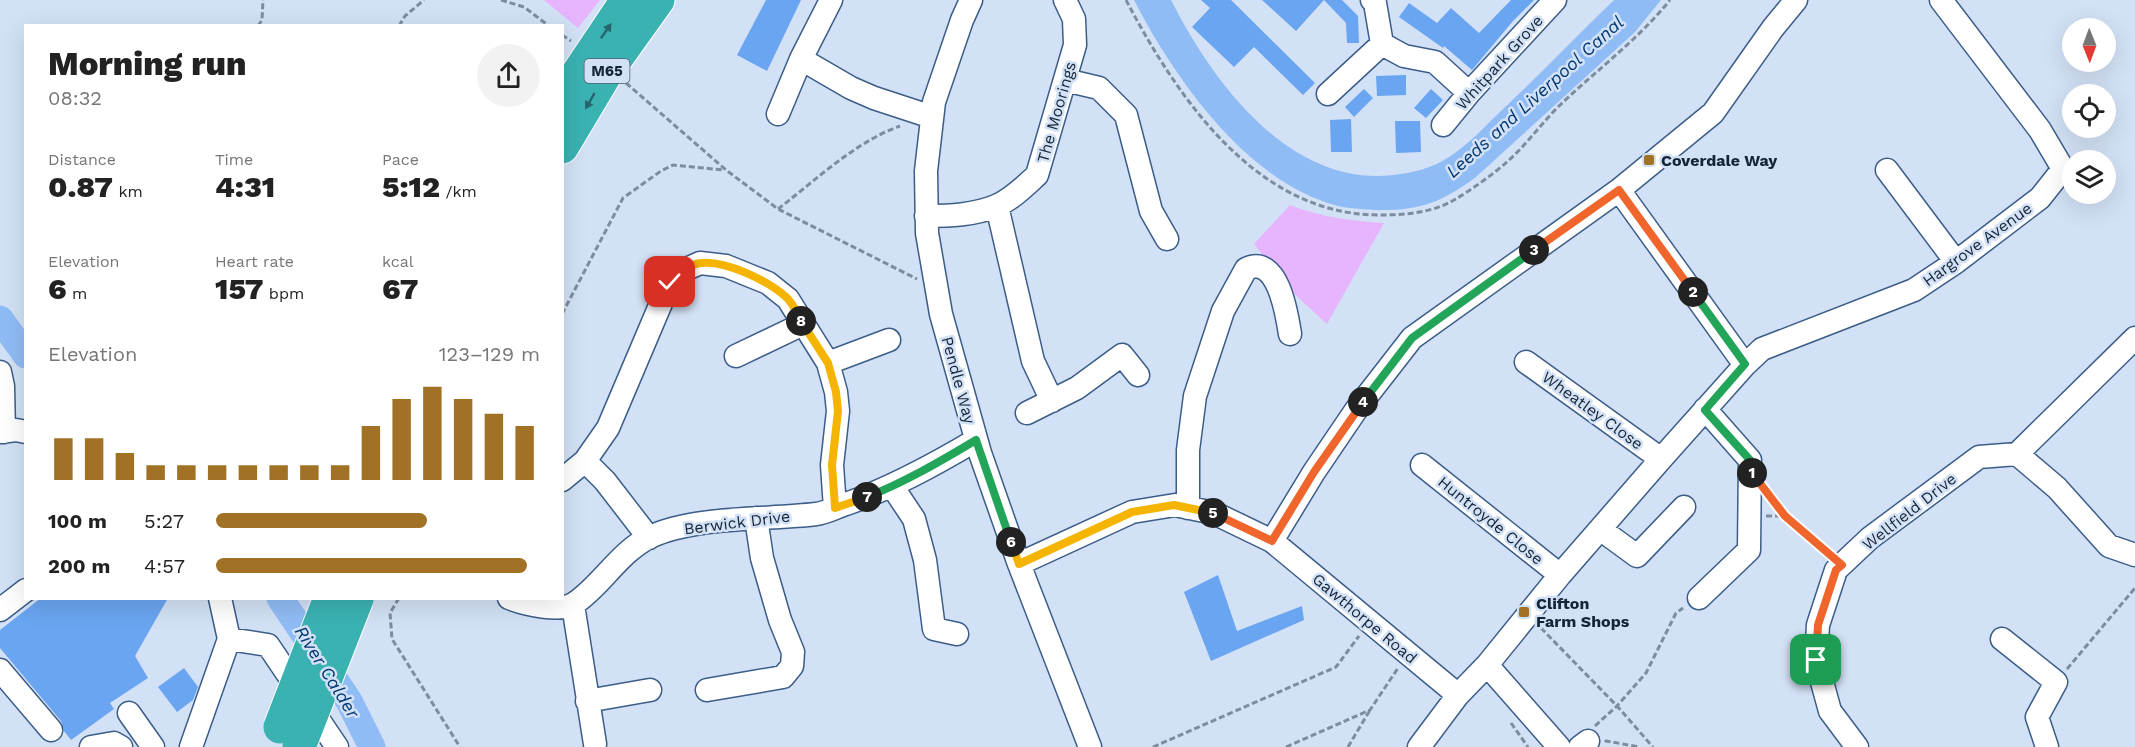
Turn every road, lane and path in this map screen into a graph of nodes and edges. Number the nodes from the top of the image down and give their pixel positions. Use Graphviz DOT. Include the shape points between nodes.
graph roads {
  1 [pos="263,0"];
  2 [pos="424,0"];
  3 [pos="501,0"];
  4 [pos="627,0"];
  5 [pos="658,0"];
  6 [pos="831,0"];
  7 [pos="971,0"];
  8 [pos="1065,0"];
  9 [pos="1126,0"];
  10 [pos="1372,0"];
  11 [pos="1555,0"];
  12 [pos="1670,0"];
  13 [pos="1796,0"];
  14 [pos="1941,0"];
  15 [pos="260,24"];
  16 [pos="400,24"];
  17 [pos="546,24"];
  18 [pos="564,36"];
  19 [pos="572,42"];
  20 [pos="1382,44"];
  21 [pos="801,59"];
  22 [pos="1065,80"];
  23 [pos="632,86"];
  24 [pos="1469,93"];
  25 [pos="564,94"];
  26 [pos="1328,94"];
  27 [pos="778,114"];
  28 [pos="925,114"];
  29 [pos="1443,125"];
  30 [pos="564,144"];
  31 [pos="726,170"];
  32 [pos="1887,170"];
  33 [pos="1619,190"];
  34 [pos="997,206"];
  35 [pos="778,209"];
  36 [pos="926,216"];
  37 [pos="1167,239"];
  38 [pos="1956,262"];
  39 [pos="937,290"];
  40 [pos="564,310"];
  41 [pos="803,324"];
  42 [pos="1290,334"];
  43 [pos="2135,338"];
  44 [pos="889,340"];
  45 [pos="736,356"];
  46 [pos="1526,362"];
  47 [pos="828,363"];
  48 [pos="1745,364"];
  49 [pos="0,372"];
  50 [pos="1138,375"];
  51 [pos="1052,401"];
  52 [pos="1705,410"];
  53 [pos="1027,412"];
  54 [pos="10,432"];
  55 [pos="976,440"];
  56 [pos="2017,454"];
  57 [pos="1661,459"];
  58 [pos="585,461"];
  59 [pos="1749,464"];
  60 [pos="1422,465"];
  61 [pos="564,478"];
  62 [pos="892,486"];
  63 [pos="1684,507"];
  64 [pos="835,508"];
  65 [pos="1188,508"];
  66 [pos="756,518"];
  67 [pos="1600,529"];
  68 [pos="649,538"];
  69 [pos="1272,541"];
  70 [pos="2135,555"];
  71 [pos="1019,564"];
  72 [pos="1842,565"];
  73 [pos="1560,575"];
  74 [pos="2135,588"];
  75 [pos="24,591"];
  76 [pos="1699,598"];
  77 [pos="220,600"];
  78 [pos="329,600"];
  79 [pos="356,600"];
  80 [pos="398,600"];
  81 [pos="514,600"];
  82 [pos="573,605"];
  83 [pos="0,609"];
  84 [pos="1529,616"];
  85 [pos="1370,622"];
  86 [pos="957,634"];
  87 [pos="229,639"];
  88 [pos="2002,639"];
  89 [pos="1408,653"];
  90 [pos="1487,665"];
  91 [pos="0,670"];
  92 [pos="2056,682"];
  93 [pos="650,690"];
  94 [pos="707,690"];
  95 [pos="1458,695"];
  96 [pos="587,701"];
  97 [pos="1617,706"];
  98 [pos="1370,710"];
  99 [pos="129,713"];
  100 [pos="51,730"];
  101 [pos="284,740"];
  102 [pos="595,744"];
  103 [pos="1589,745"];
  104 [pos="1635,746"];
  105 [pos="92,747"];
  106 [pos="121,747"];
  107 [pos="153,747"];
  108 [pos="191,747"];
  109 [pos="337,747"];
  110 [pos="460,747"];
  111 [pos="1090,747"];
  112 [pos="1153,747"];
  113 [pos="1286,747"];
  114 [pos="1348,747"];
  115 [pos="1419,747"];
  116 [pos="1559,747"];
  117 [pos="1640,747"];
  118 [pos="1653,747"];
  119 [pos="1857,747"];
  120 [pos="2047,747"];
  1 -- 15 [label="path"];
  2 -- 16 [label="path"];
  3 -- 17 [label="path" via="524,7"];
  25 -- 4 [label="highway, M65, one-way"];
  5 -- 30 [label="highway, M65, one-way" via="608,70"];
  6 -- 21 [label="street"];
  7 -- 28 [label="street, Pendle Way" via="934,102"];
  8 -- 22 [label="street, The Moorings" via="1074,19 1075,45"];
  9 -- 12 [label="path" via="1183,94 1238,155 1289,194 1327,210 1361,215 1427,211 1452,201 1508,161 1558,107 1638,37"];
  10 -- 20 [label="street"];
  11 -- 24 [label="street, Whitpark Grove"];
  13 -- 33 [label="street" via="1713,112"];
  14 -- 38 [label="street, Hargrove Avenue" via="2040,130 2063,169 2040,198"];
  18 -- 19 [label="path"];
  20 -- 24 [label="street" via="1404,56 1435,62"];
  20 -- 26 [label="street"];
  21 -- 27 [label="street"];
  21 -- 28 [label="street" via="851,88"];
  22 -- 34 [label="street, The Moorings" via="1037,175"];
  22 -- 37 [label="street" via="1099,88 1126,115 1151,211"];
  23 -- 31 [label="path"];
  24 -- 29 [label="street, Whitpark Grove"];
  28 -- 35 [label="path" via="884,132 851,153"];
  28 -- 36 [label="street, Pendle Way"];
  31 -- 35 [label="path"];
  31 -- 40 [label="path" via="673,165 623,198"];
  32 -- 38 [label="street"];
  33 -- 48 [label="street"];
  33 -- 69 [label="street" via="1412,338 1356,410"];
  34 -- 36 [label="street, The Moorings" via="957,216"];
  34 -- 51 [label="street" via="1033,361"];
  35 -- 39 [label="path"];
  36 -- 39 [label="street, Pendle Way"];
  38 -- 48 [label="street, Hargrove Avenue" via="1914,290 1762,349"];
  39 -- 55 [label="street, Pendle Way"];
  41 -- 45 [label="street"];
  41 -- 47 [label="street"];
  41 -- 58 [label="street" via="788,299 768,284 726,266 700,263 682,271 670,282 608,428"];
  42 -- 65 [label="street" via="1285,303 1270,274 1260,266 1246,269 1223,311 1195,396 1188,450"];
  43 -- 56 [label="street"];
  44 -- 47 [label="street"];
  46 -- 57 [label="street, Wheatley Close"];
  47 -- 64 [label="street" via="838,411 832,465"];
  48 -- 52 [label="street, Hargrove Avenue"];
  49 -- 54 [label="street"];
  50 -- 51 [label="street" via="1128,349 1094,377"];
  51 -- 53 [label="street"];
  52 -- 57 [label="street, Hargrove Avenue"];
  52 -- 59 [label="street"];
  55 -- 62 [label="street, Berwick Drive"];
  55 -- 71 [label="street, Pendle Way"];
  56 -- 70 [label="street" via="2057,488 2109,546"];
  56 -- 72 [label="street, Wellfield Drive" via="1979,457 1870,538"];
  57 -- 67 [label="street, Hargrove Avenue"];
  58 -- 61 [label="street"];
  58 -- 68 [label="street"];
  59 -- 72 [label="path" via="1785,516"];
  59 -- 76 [label="street" via="1749,550"];
  60 -- 73 [label="street, Huntroyde Close"];
  62 -- 64 [label="street, Berwick Drive"];
  62 -- 86 [label="street" via="914,519 925,560 934,629"];
  63 -- 67 [label="street" via="1637,556"];
  64 -- 66 [label="street, Berwick Drive" via="818,514"];
  65 -- 69 [label="street, Gawthorpe Road" via="1214,513"];
  65 -- 71 [label="street, Gawthorpe Road" via="1174,505 1132,512"];
  66 -- 68 [label="street, Berwick Drive" via="697,525"];
  66 -- 94 [label="street" via="762,558 793,652 792,666 783,676"];
  67 -- 73 [label="street, Hargrove Avenue"];
  68 -- 82 [label="street, Berwick Drive"];
  69 -- 85 [label="street, Gawthorpe Road"];
  71 -- 111 [label="street, Pendle Way"];
  72 -- 119 [label="street, Wellfield Drive" via="1836,570 1818,625 1816,660 1830,711"];
  73 -- 84 [label="street, Hargrove Avenue"];
  74 -- 92 [label="path"];
  75 -- 83 [label="street"];
  76 -- 97 [label="path" via="1676,613 1646,673"];
  77 -- 87 [label="street"];
  78 -- 101 [label="highway, bridge"];
  79 -- 101 [label="highway, bridge"];
  80 -- 110 [label="path" via="390,613 392,639"];
  81 -- 82 [label="street" via="526,605"];
  82 -- 96 [label="street"];
  84 -- 90 [label="street, Hargrove Avenue"];
  84 -- 97 [label="path"];
  85 -- 89 [label="street, Gawthorpe Road"];
  85 -- 112 [label="path" via="1336,668"];
  87 -- 108 [label="street"];
  87 -- 109 [label="street" via="268,645"];
  88 -- 92 [label="street"];
  89 -- 95 [label="street, Gawthorpe Road"];
  89 -- 98 [label="path"];
  90 -- 95 [label="street, Hargrove Avenue"];
  90 -- 116 [label="street"];
  91 -- 100 [label="street"];
  92 -- 120 [label="street" via="2037,717"];
  93 -- 96 [label="street"];
  95 -- 115 [label="street, Hargrove Avenue"];
  96 -- 102 [label="street"];
  97 -- 103 [label="path" via="1584,736"];
  97 -- 118 [label="path"];
  98 -- 113 [label="path"];
  98 -- 114 [label="path"];
  99 -- 107 [label="street"];
  103 -- 104 [label="path" via="1606,741"];
  104 -- 117 [label="path"];
  105 -- 106 [label="street" via="114,743"];
}
